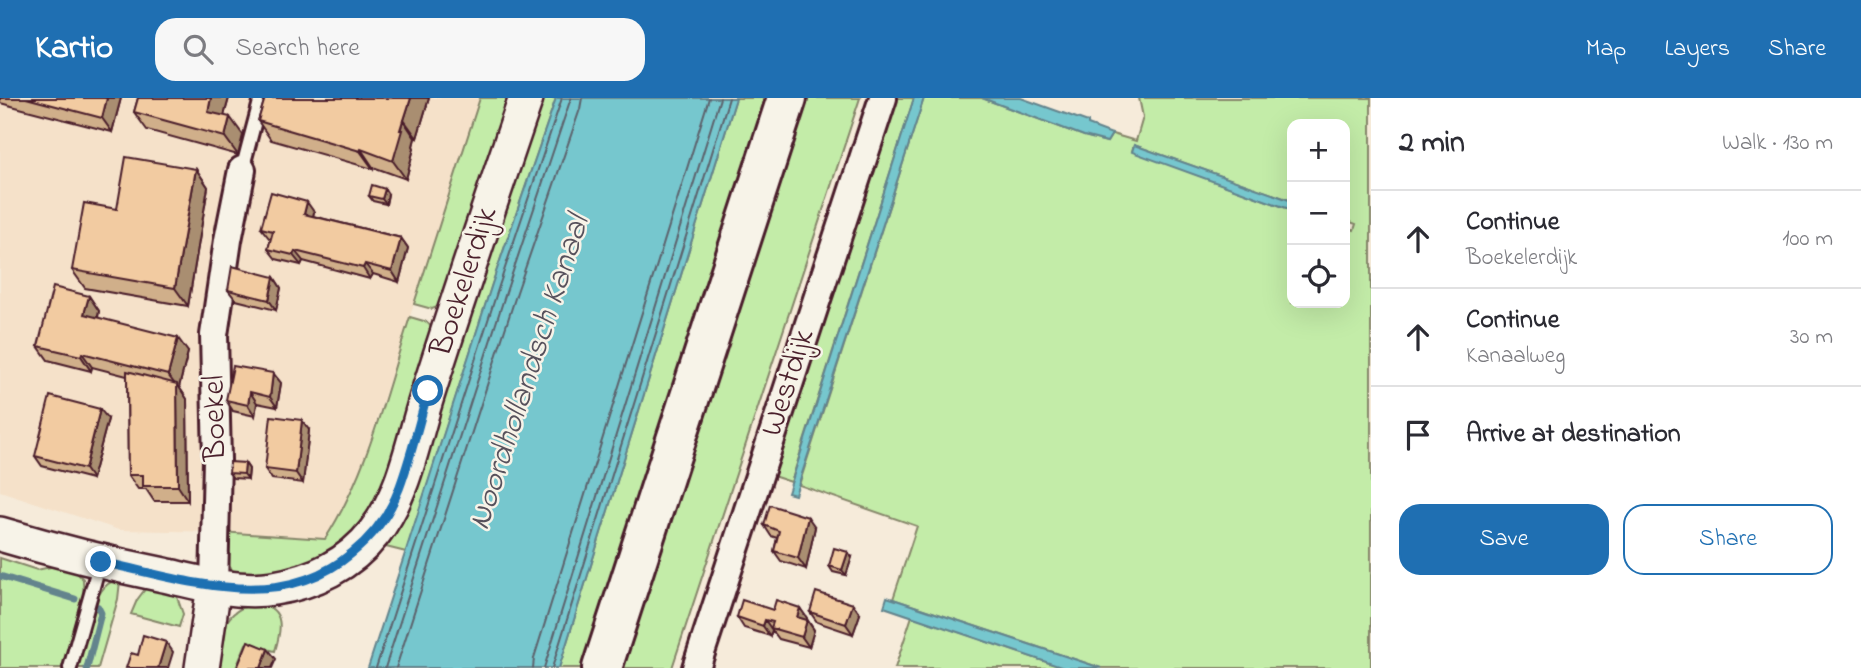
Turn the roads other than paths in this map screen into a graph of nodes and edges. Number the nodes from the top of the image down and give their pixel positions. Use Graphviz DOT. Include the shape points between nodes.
graph roads {
  1 [pos="261,98"];
  2 [pos="526,98"];
  3 [pos="787,98"];
  4 [pos="883,98"];
  5 [pos="242,170"];
  6 [pos="0,534"];
  7 [pos="101,562"];
  8 [pos="214,586"];
  9 [pos="70,668"];
  10 [pos="202,668"];
  11 [pos="602,668"];
  12 [pos="696,668"];
  1 -- 5 [label="lane"];
  2 -- 8 [label="street, Boekelerdijk" via="399,490 381,523 340,564 315,578 253,590"];
  3 -- 11 [label="main road"];
  4 -- 12 [label="street, Westdijk"];
  5 -- 8 [label="street, Boekel" via="214,335"];
  6 -- 7 [label="street, Boekelerdijk"];
  7 -- 8 [label="street, Boekelerdijk"];
  7 -- 9 [label="lane"];
  8 -- 10 [label="street, Boekel"];
}
